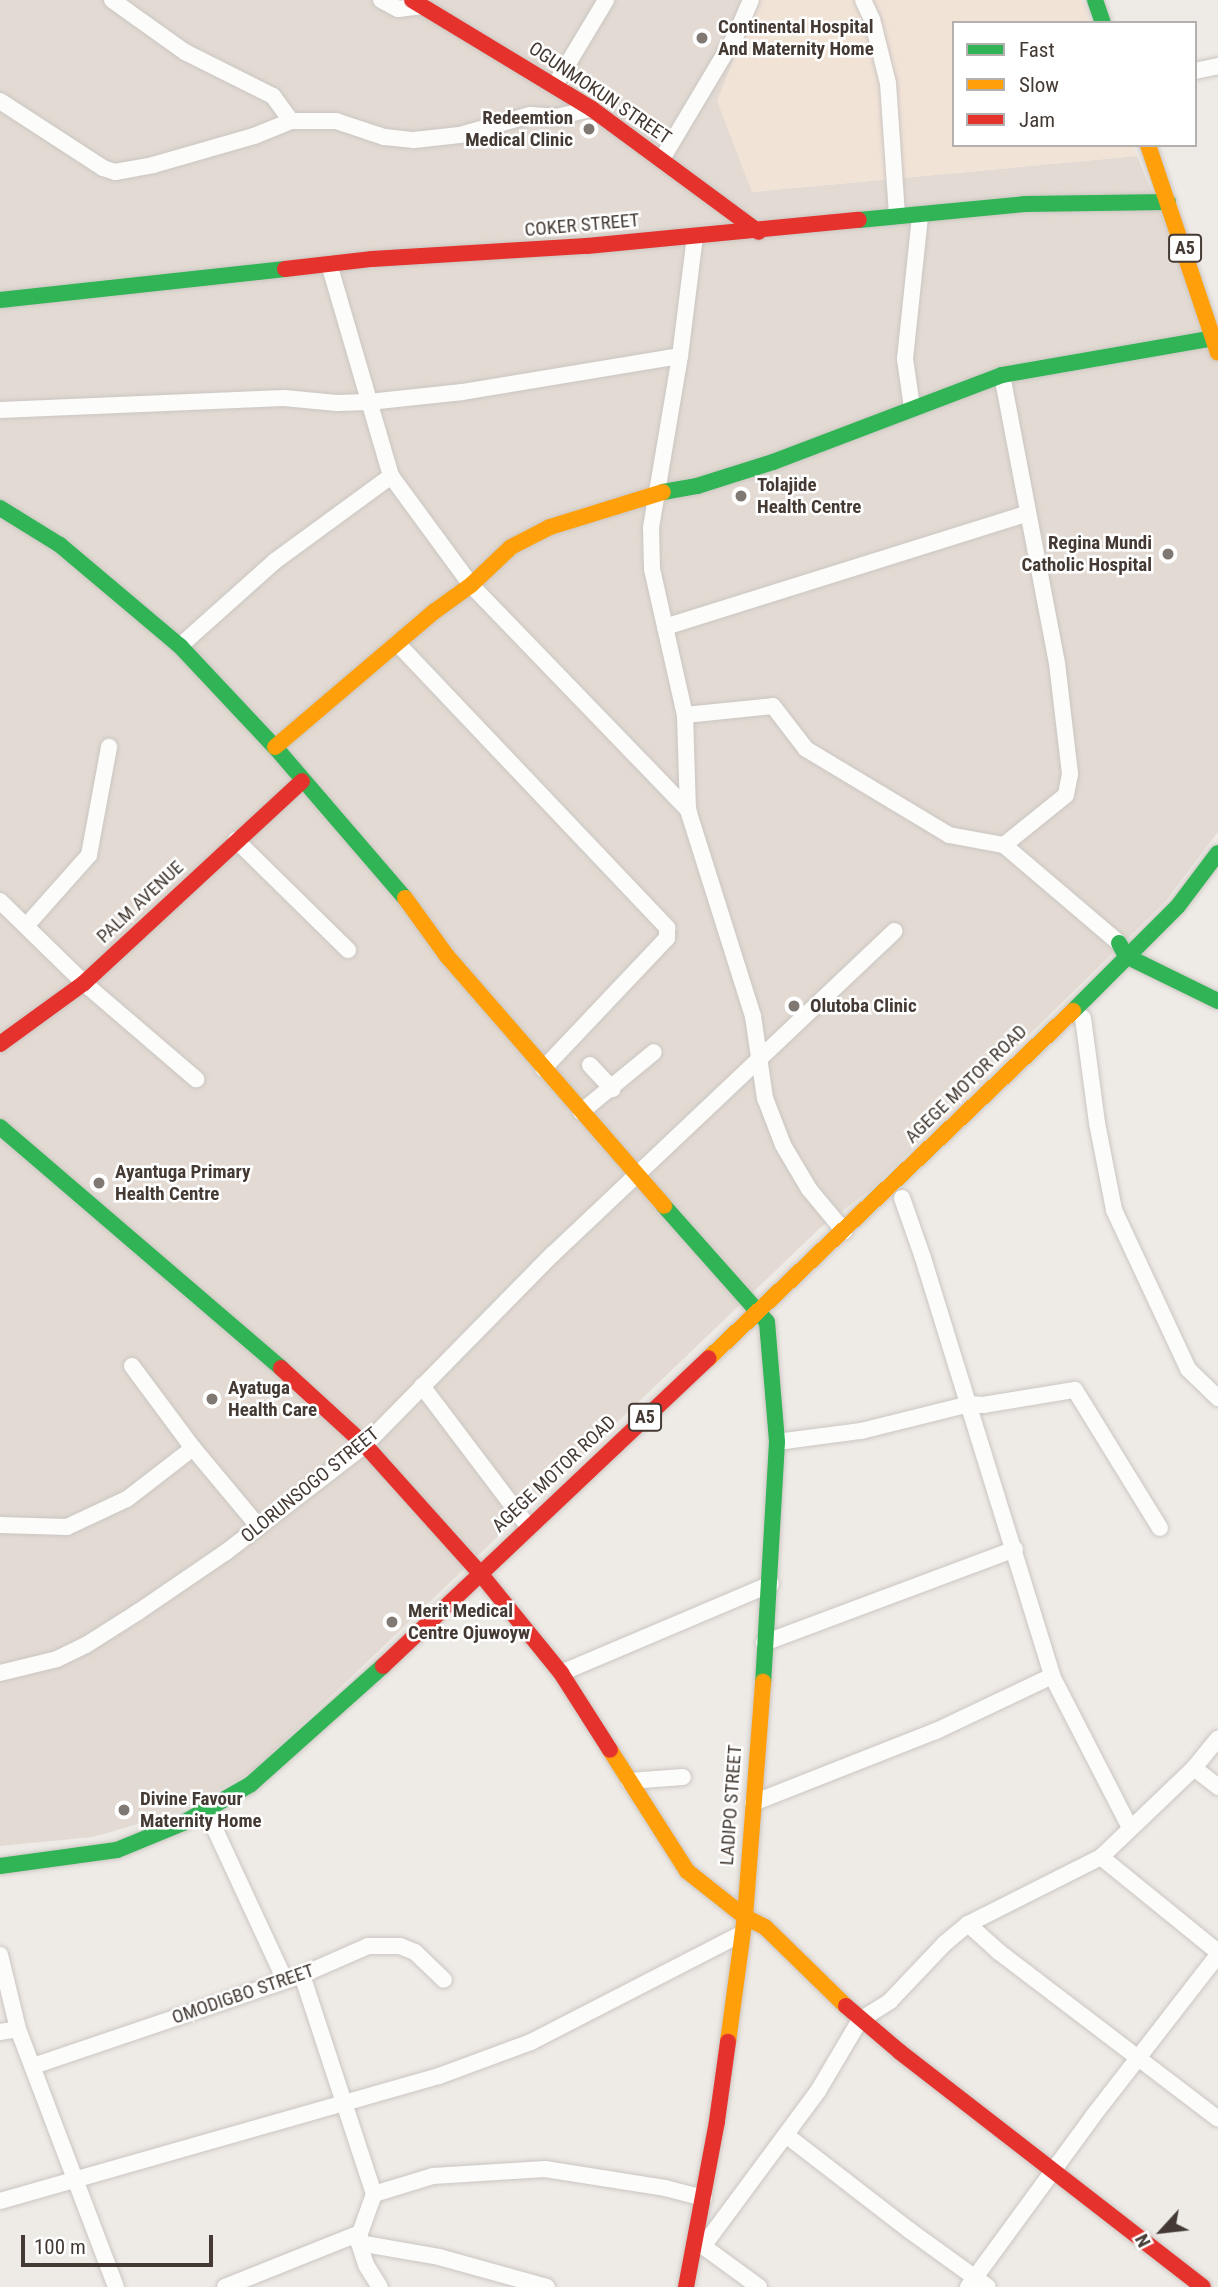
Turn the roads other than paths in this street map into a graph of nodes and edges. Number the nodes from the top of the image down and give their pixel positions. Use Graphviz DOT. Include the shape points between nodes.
graph roads {
  1 [pos="112,0"];
  2 [pos="380,0"];
  3 [pos="606,0"];
  4 [pos="751,0"];
  5 [pos="863,0"];
  6 [pos="1095,0"];
  7 [pos="1111,0"];
  8 [pos="427,4"];
  9 [pos="1102,21"];
  10 [pos="1118,21"];
  11 [pos="1218,66"];
  12 [pos="1197,71"];
  13 [pos="555,85"];
  14 [pos="0,100"];
  15 [pos="592,109"];
  16 [pos="291,121"];
  17 [pos="1149,147"];
  18 [pos="1165,147"];
  19 [pos="662,159"];
  20 [pos="1175,173"];
  21 [pos="1184,197"];
  22 [pos="1168,202"];
  23 [pos="897,216"];
  24 [pos="920,216"];
  25 [pos="1194,230"];
  26 [pos="759,232"];
  27 [pos="695,236"];
  28 [pos="329,264"];
  29 [pos="0,300"];
  30 [pos="1218,309"];
  31 [pos="1216,346"];
  32 [pos="680,356"];
  33 [pos="1002,375"];
  34 [pos="369,402"];
  35 [pos="912,407"];
  36 [pos="0,410"];
  37 [pos="391,476"];
  38 [pos="657,493"];
  39 [pos="0,508"];
  40 [pos="1028,513"];
  41 [pos="471,584"];
  42 [pos="665,627"];
  43 [pos="397,643"];
  44 [pos="180,646"];
  45 [pos="685,715"];
  46 [pos="109,747"];
  47 [pos="275,747"];
  48 [pos="302,782"];
  49 [pos="688,810"];
  50 [pos="236,840"];
  51 [pos="1004,845"];
  52 [pos="1218,853"];
  53 [pos="1218,876"];
  54 [pos="0,901"];
  55 [pos="26,926"];
  56 [pos="895,931"];
  57 [pos="348,950"];
  58 [pos="1141,952"];
  59 [pos="84,983"];
  60 [pos="1218,990"];
  61 [pos="1218,1001"];
  62 [pos="1083,1018"];
  63 [pos="0,1044"];
  64 [pos="654,1052"];
  65 [pos="758,1058"];
  66 [pos="590,1065"];
  67 [pos="543,1069"];
  68 [pos="196,1079"];
  69 [pos="612,1089"];
  70 [pos="581,1112"];
  71 [pos="0,1127"];
  72 [pos="637,1175"];
  73 [pos="902,1198"];
  74 [pos="844,1231"];
  75 [pos="763,1316"];
  76 [pos="132,1366"];
  77 [pos="422,1386"];
  78 [pos="1218,1398"];
  79 [pos="969,1404"];
  80 [pos="777,1442"];
  81 [pos="365,1445"];
  82 [pos="193,1448"];
  83 [pos="0,1525"];
  84 [pos="528,1526"];
  85 [pos="259,1527"];
  86 [pos="1160,1528"];
  87 [pos="1015,1549"];
  88 [pos="480,1572"];
  89 [pos="771,1584"];
  90 [pos="490,1586"];
  91 [pos="764,1643"];
  92 [pos="0,1673"];
  93 [pos="561,1673"];
  94 [pos="1052,1676"];
  95 [pos="384,1687"];
  96 [pos="1218,1738"];
  97 [pos="1194,1768"];
  98 [pos="682,1777"];
  99 [pos="629,1781"];
  100 [pos="277,1782"];
  101 [pos="1218,1787"];
  102 [pos="753,1803"];
  103 [pos="212,1823"];
  104 [pos="1130,1828"];
  105 [pos="1101,1857"];
  106 [pos="0,1866"];
  107 [pos="94,1871"];
  108 [pos="745,1917"];
  109 [pos="968,1924"];
  110 [pos="741,1934"];
  111 [pos="1218,1953"];
  112 [pos="0,1955"];
  113 [pos="302,1975"];
  114 [pos="285,1980"];
  115 [pos="444,1980"];
  116 [pos="860,2020"];
  117 [pos="18,2029"];
  118 [pos="0,2032"];
  119 [pos="1139,2060"];
  120 [pos="33,2066"];
  121 [pos="342,2103"];
  122 [pos="1218,2119"];
  123 [pos="786,2135"];
  124 [pos="1055,2169"];
  125 [pos="75,2180"];
  126 [pos="374,2194"];
  127 [pos="704,2198"];
  128 [pos="0,2201"];
  129 [pos="359,2238"];
  130 [pos="700,2243"];
  131 [pos="977,2284"];
  132 [pos="117,2287"];
  133 [pos="225,2287"];
  134 [pos="380,2287"];
  135 [pos="547,2287"];
  136 [pos="686,2287"];
  137 [pos="759,2287"];
  138 [pos="1203,2287"];
  1 -- 16 [label="street" via="185,52 274,96"];
  2 -- 8 [label="street" via="398,9"];
  3 -- 13 [label="street"];
  4 -- 19 [label="street" via="736,35"];
  5 -- 23 [label="street" via="888,83"];
  6 -- 9 [label="main road"];
  7 -- 10 [label="main road"];
  8 -- 13 [label="main road, OGUNMOKUN STREET"];
  11 -- 12 [label="street"];
  13 -- 15 [label="main road, OGUNMOKUN STREET"];
  14 -- 16 [label="street" via="115,172 254,136"];
  15 -- 16 [label="street" via="556,117 530,115 471,132 414,140 384,137 336,121"];
  15 -- 19 [label="main road, OGUNMOKUN STREET"];
  17 -- 22 [label="main road, A5"];
  18 -- 20 [label="main road"];
  19 -- 26 [label="main road, OGUNMOKUN STREET"];
  21 -- 22 [label="street"];
  22 -- 24 [label="main road, COKER STREET" via="1024,204"];
  22 -- 31 [label="main road, A5"];
  23 -- 24 [label="main road, COKER STREET"];
  23 -- 26 [label="main road, COKER STREET"];
  24 -- 35 [label="street" via="905,359"];
  25 -- 30 [label="main road, A5"];
  26 -- 27 [label="main road, COKER STREET"];
  27 -- 28 [label="main road, COKER STREET"];
  27 -- 32 [label="street"];
  28 -- 29 [label="main road, COKER STREET"];
  28 -- 34 [label="street"];
  31 -- 33 [label="main road"];
  32 -- 34 [label="street" via="462,392"];
  32 -- 38 [label="street"];
  33 -- 35 [label="main road"];
  33 -- 40 [label="street"];
  34 -- 36 [label="street" via="284,398"];
  34 -- 37 [label="street"];
  35 -- 38 [label="main road" via="760,466"];
  37 -- 41 [label="street"];
  37 -- 44 [label="street" via="275,561"];
  38 -- 41 [label="main road" via="526,538"];
  38 -- 42 [label="street" via="651,528 652,569"];
  39 -- 44 [label="main road" via="60,545"];
  40 -- 42 [label="street"];
  40 -- 51 [label="street" via="1059,675 1070,774 1066,795"];
  41 -- 43 [label="main road"];
  41 -- 49 [label="street"];
  42 -- 45 [label="street"];
  43 -- 47 [label="main road"];
  43 -- 67 [label="street" via="667,928 667,938"];
  44 -- 47 [label="main road"];
  45 -- 49 [label="street"];
  45 -- 51 [label="street" via="774,706 806,749 828,763 949,835"];
  46 -- 55 [label="street" via="89,855"];
  47 -- 48 [label="main road"];
  48 -- 50 [label="main road, PALM AVENUE"];
  48 -- 67 [label="main road" via="399,891 447,956"];
  49 -- 65 [label="street" via="753,1016"];
  50 -- 57 [label="street"];
  50 -- 59 [label="main road, PALM AVENUE"];
  51 -- 58 [label="street"];
  52 -- 58 [label="main road, AGEGE MOTOR ROAD / A5"];
  53 -- 58 [label="main road, AGEGE MOTOR ROAD / A5"];
  54 -- 55 [label="street"];
  55 -- 59 [label="street"];
  56 -- 65 [label="street, OLORUNSOGO STREET"];
  58 -- 60 [label="main road"];
  58 -- 61 [label="main road"];
  58 -- 62 [label="main road, AGEGE MOTOR ROAD / A5"];
  58 -- 74 [label="main road, AGEGE MOTOR ROAD / A5"];
  59 -- 63 [label="main road, PALM AVENUE"];
  59 -- 68 [label="street"];
  62 -- 73 [label="main road, AGEGE MOTOR ROAD / A5"];
  62 -- 78 [label="street" via="1114,1210 1188,1369"];
  64 -- 69 [label="street"];
  65 -- 72 [label="street, OLORUNSOGO STREET"];
  65 -- 74 [label="street" via="765,1098 783,1145 809,1189"];
  66 -- 69 [label="street"];
  67 -- 70 [label="main road"];
  69 -- 70 [label="street"];
  70 -- 72 [label="main road"];
  71 -- 81 [label="main road"];
  72 -- 75 [label="main road"];
  72 -- 77 [label="street, OLORUNSOGO STREET"];
  73 -- 75 [label="main road, AGEGE MOTOR ROAD / A5"];
  73 -- 79 [label="street"];
  74 -- 75 [label="main road, AGEGE MOTOR ROAD / A5"];
  75 -- 80 [label="main road, LADIPO STREET"];
  75 -- 84 [label="main road, AGEGE MOTOR ROAD / A5"];
  75 -- 90 [label="main road, AGEGE MOTOR ROAD / A5"];
  76 -- 82 [label="street"];
  77 -- 81 [label="street, OLORUNSOGO STREET"];
  77 -- 84 [label="street"];
  79 -- 80 [label="street" via="861,1431"];
  79 -- 86 [label="street" via="1075,1390"];
  79 -- 87 [label="street"];
  80 -- 89 [label="main road, LADIPO STREET"];
  81 -- 85 [label="street, OLORUNSOGO STREET"];
  81 -- 88 [label="main road"];
  82 -- 83 [label="street" via="127,1499 67,1527"];
  82 -- 85 [label="street"];
  84 -- 88 [label="main road, AGEGE MOTOR ROAD / A5"];
  85 -- 92 [label="street, OLORUNSOGO STREET" via="86,1645 57,1659"];
  87 -- 91 [label="street"];
  87 -- 94 [label="street"];
  88 -- 90 [label="main road"];
  88 -- 106 [label="main road, AGEGE MOTOR ROAD / A5" via="312,1733 251,1784 183,1823 117,1850"];
  89 -- 91 [label="main road, LADIPO STREET"];
  89 -- 93 [label="street"];
  90 -- 93 [label="main road"];
  90 -- 95 [label="main road, AGEGE MOTOR ROAD / A5"];
  91 -- 102 [label="main road, LADIPO STREET"];
  93 -- 99 [label="main road"];
  94 -- 102 [label="street" via="936,1731"];
  94 -- 104 [label="street"];
  96 -- 97 [label="street"];
  97 -- 101 [label="street"];
  97 -- 104 [label="street"];
  98 -- 99 [label="street"];
  99 -- 108 [label="main road" via="687,1871"];
  100 -- 103 [label="main road"];
  102 -- 108 [label="main road, LADIPO STREET"];
  103 -- 107 [label="main road" via="169,1846"];
  103 -- 114 [label="street"];
  104 -- 105 [label="street"];
  105 -- 109 [label="street"];
  105 -- 111 [label="street"];
  108 -- 110 [label="main road, LADIPO STREET"];
  108 -- 116 [label="main road" via="765,1927"];
  109 -- 116 [label="street" via="890,2001"];
  109 -- 119 [label="street"];
  110 -- 121 [label="street" via="531,2042 439,2076"];
  110 -- 127 [label="main road, LADIPO STREET"];
  111 -- 119 [label="street"];
  112 -- 117 [label="street"];
  113 -- 114 [label="street, OMODIGBO STREET"];
  113 -- 115 [label="street, OMODIGBO STREET" via="368,1946 400,1947 415,1952"];
  113 -- 121 [label="street"];
  114 -- 120 [label="street, OMODIGBO STREET"];
  116 -- 123 [label="street" via="843,2053"];
  116 -- 124 [label="main road"];
  117 -- 118 [label="street"];
  117 -- 120 [label="street"];
  119 -- 122 [label="street"];
  119 -- 124 [label="street"];
  120 -- 125 [label="street"];
  121 -- 125 [label="street"];
  121 -- 126 [label="street"];
  123 -- 130 [label="street"];
  123 -- 131 [label="street"];
  124 -- 131 [label="street"];
  124 -- 138 [label="main road"];
  125 -- 128 [label="street"];
  125 -- 132 [label="street"];
  126 -- 127 [label="street" via="433,2176 545,2169"];
  126 -- 129 [label="street"];
  127 -- 130 [label="main road, LADIPO STREET"];
  129 -- 133 [label="street"];
  129 -- 134 [label="street" via="366,2265"];
  129 -- 135 [label="street"];
  130 -- 136 [label="main road, LADIPO STREET"];
  130 -- 137 [label="street"];
}
